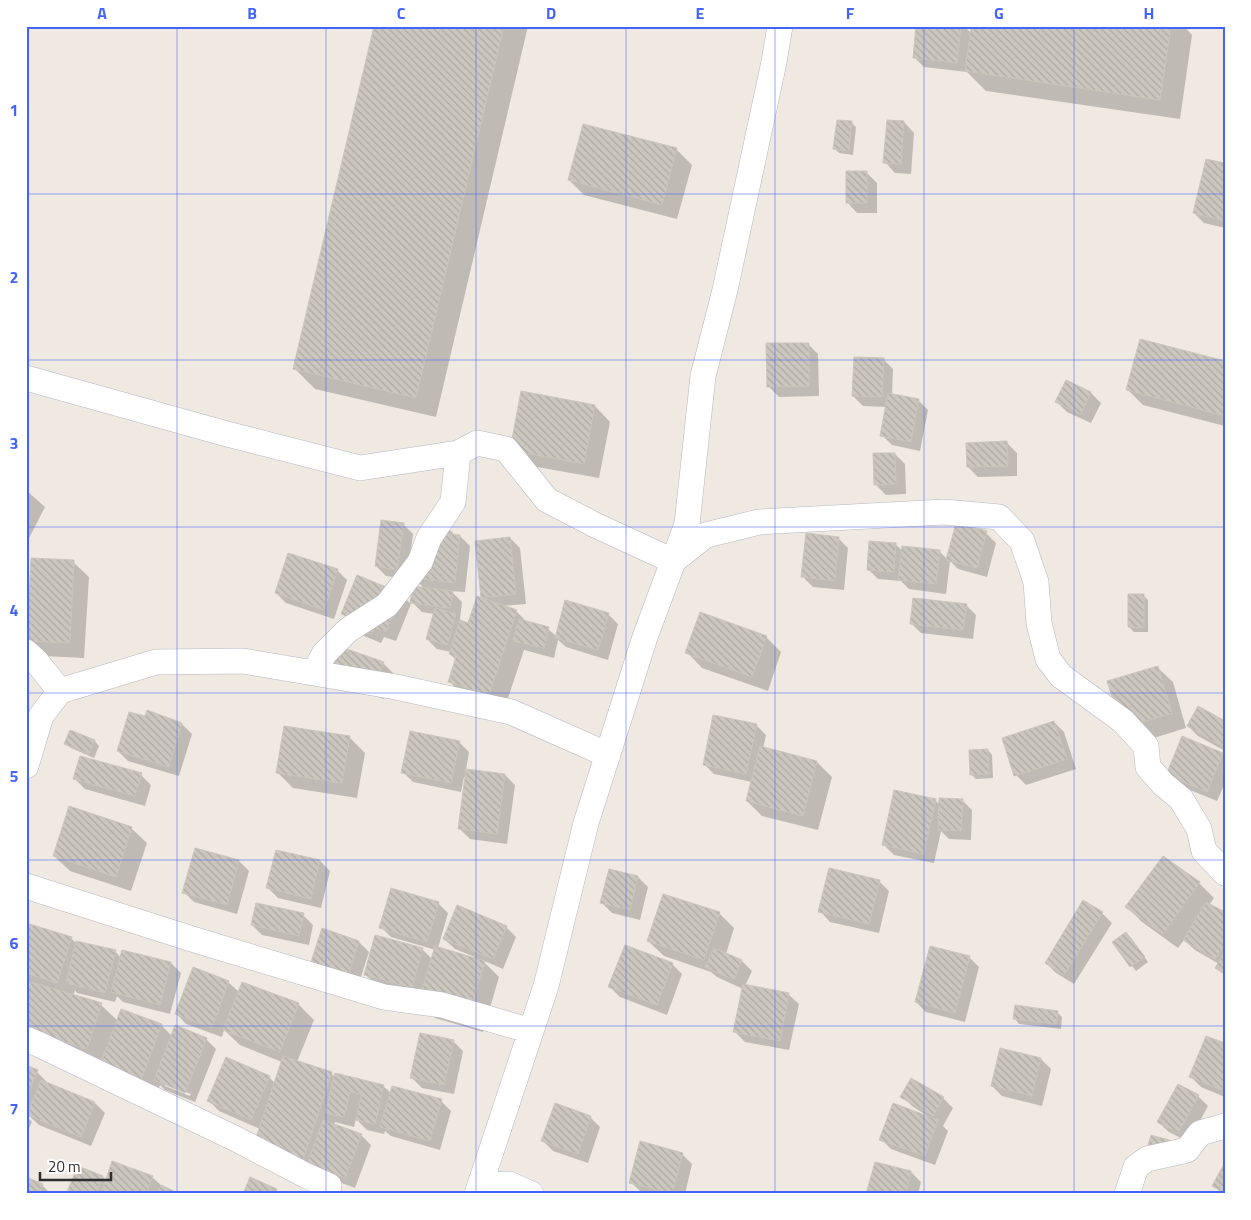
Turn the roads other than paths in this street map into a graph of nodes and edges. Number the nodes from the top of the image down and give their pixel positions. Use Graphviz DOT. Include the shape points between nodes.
graph roads {
  1 [pos="780,26"];
  2 [pos="26,378"];
  3 [pos="458,453"];
  4 [pos="673,561"];
  5 [pos="26,652"];
  6 [pos="314,673"];
  7 [pos="60,691"];
  8 [pos="608,755"];
  9 [pos="26,766"];
  10 [pos="1225,872"];
  11 [pos="26,886"];
  12 [pos="531,1031"];
  13 [pos="26,1039"];
  14 [pos="1225,1126"];
  15 [pos="329,1186"];
  16 [pos="479,1189"];
  17 [pos="531,1194"];
  18 [pos="1127,1194"];
  1 -- 4 [label="street" via="703,376 687,524"];
  2 -- 3 [label="street" via="360,468"];
  3 -- 4 [label="street" via="477,443 506,448 547,500"];
  3 -- 6 [label="street" via="452,502 429,538 420,562 387,605 348,630 324,654"];
  4 -- 8 [label="street"];
  4 -- 10 [label="street" via="706,535 759,522 944,512 999,517 1022,541 1036,582 1039,624 1048,659 1061,676 1123,721 1146,746 1148,767 1181,799 1198,829 1204,851"];
  5 -- 7 [label="street"];
  6 -- 7 [label="street" via="244,661 156,662"];
  6 -- 8 [label="street" via="511,712"];
  7 -- 9 [label="street" via="42,716"];
  8 -- 12 [label="street" via="586,823 546,986"];
  11 -- 12 [label="street" via="384,997 442,1006"];
  12 -- 16 [label="street"];
  13 -- 15 [label="street"];
  14 -- 18 [label="street" via="1200,1133 1188,1150 1147,1159 1136,1167"];
  16 -- 17 [label="street" via="509,1184"];
}
